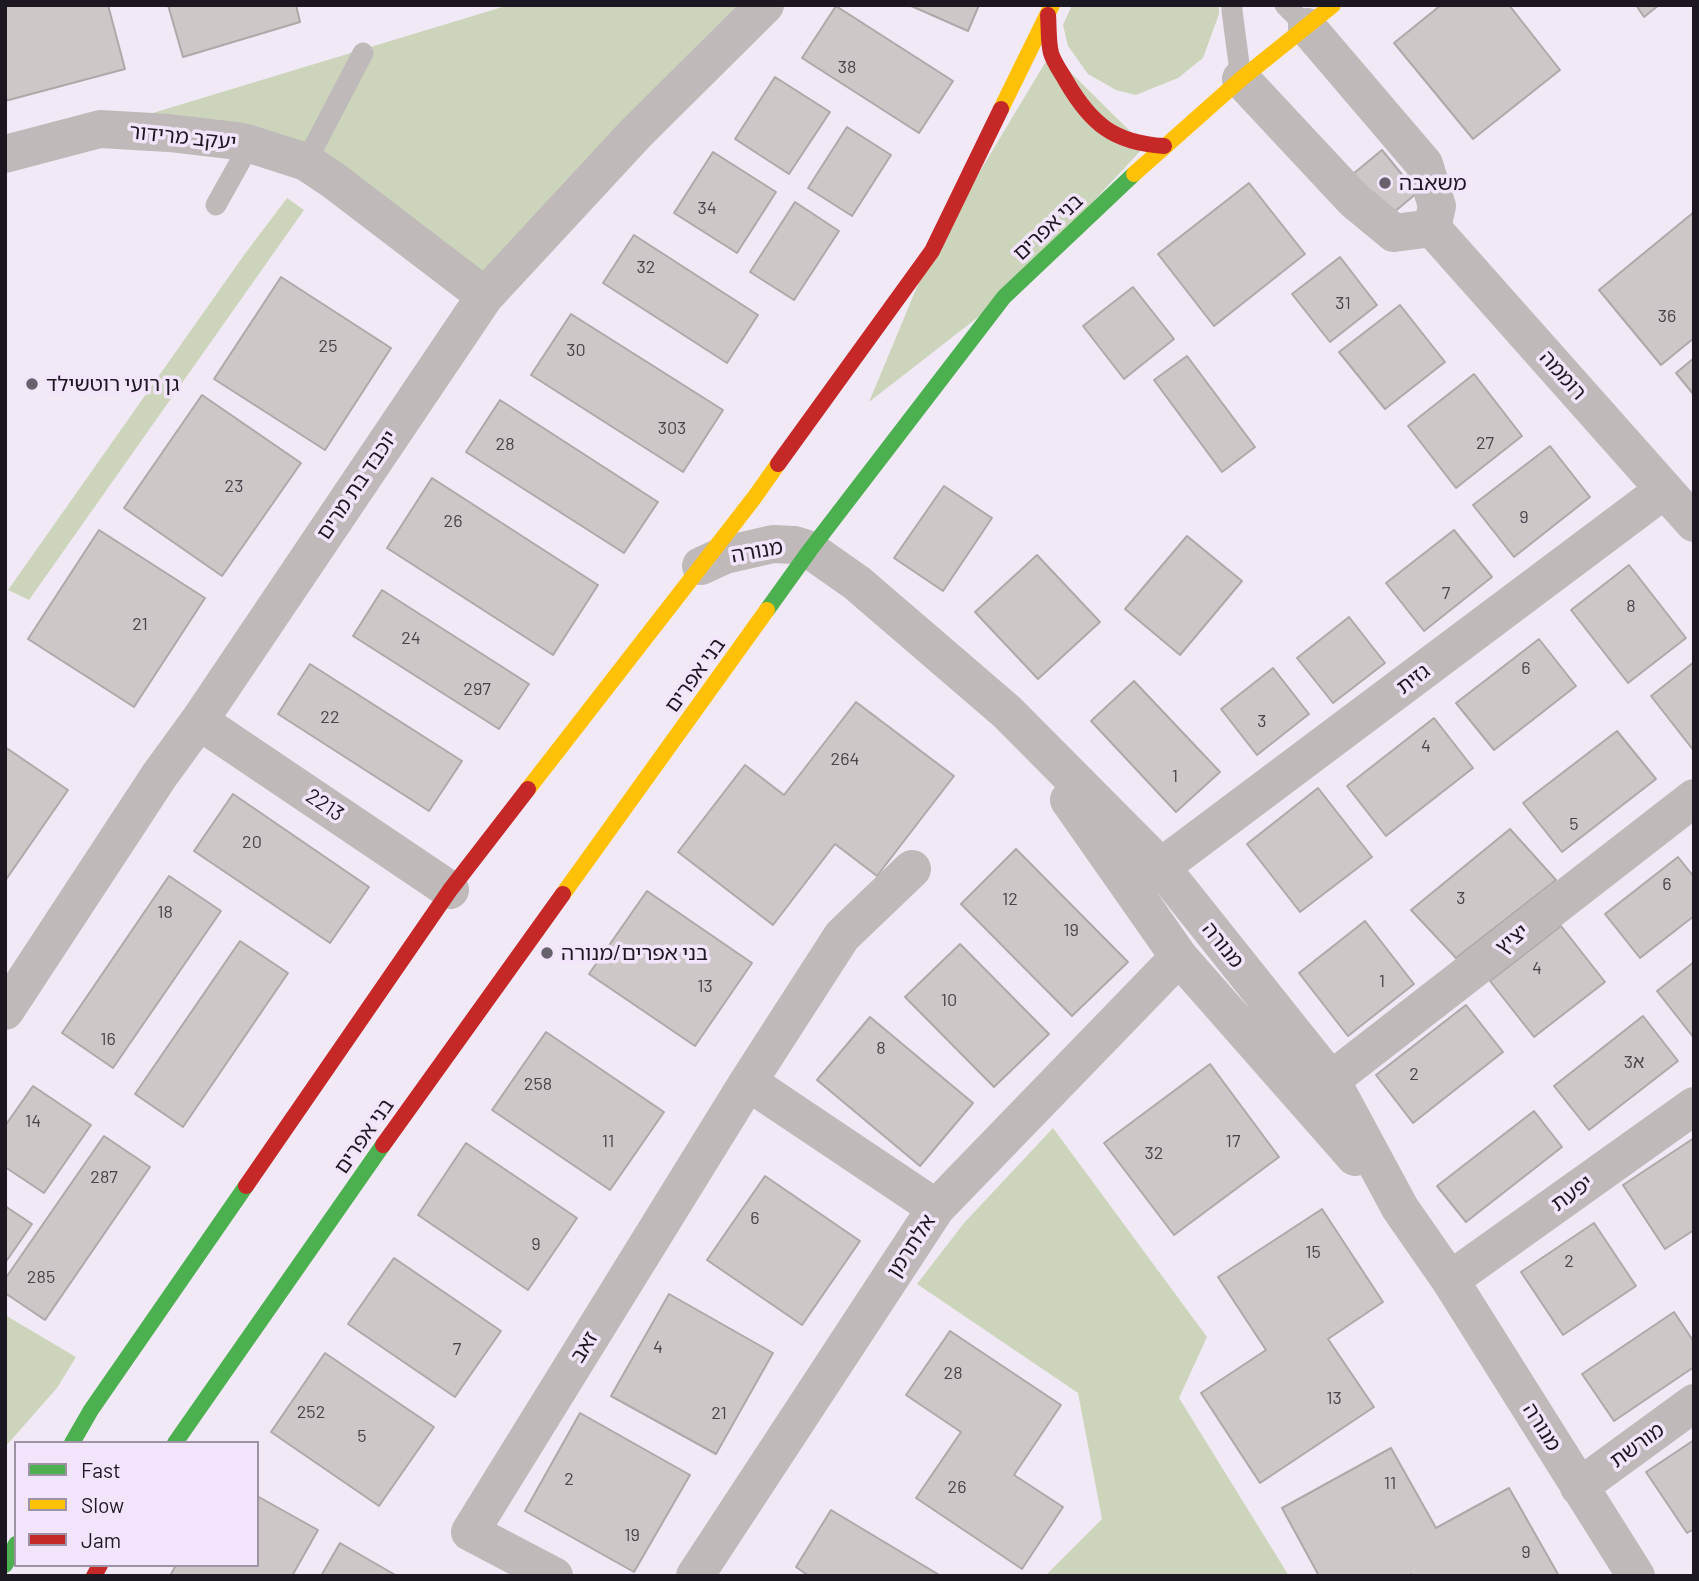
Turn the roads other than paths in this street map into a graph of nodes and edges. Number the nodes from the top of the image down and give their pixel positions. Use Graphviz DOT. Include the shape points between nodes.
graph roads {
  1 [pos="765,5"];
  2 [pos="1232,5"];
  3 [pos="1050,10"];
  4 [pos="1309,13"];
  5 [pos="363,53"];
  6 [pos="1241,79"];
  7 [pos="250,144"];
  8 [pos="1164,146"];
  9 [pos="5,154"];
  10 [pos="306,162"];
  11 [pos="216,205"];
  12 [pos="1432,228"];
  13 [pos="485,296"];
  14 [pos="1664,490"];
  15 [pos="1694,523"];
  16 [pos="810,550"];
  17 [pos="701,566"];
  18 [pos="1007,712"];
  19 [pos="200,721"];
  20 [pos="1694,797"];
  21 [pos="1161,867"];
  22 [pos="912,869"];
  23 [pos="450,890"];
  24 [pos="1179,957"];
  25 [pos="5,1011"];
  26 [pos="1331,1080"];
  27 [pos="748,1082"];
  28 [pos="1694,1105"];
  29 [pos="936,1208"];
  30 [pos="1400,1208"];
  31 [pos="1450,1280"];
  32 [pos="1694,1403"];
  33 [pos="73,1441"];
  34 [pos="176,1441"];
  35 [pos="1579,1487"];
  36 [pos="14,1548"];
  37 [pos="5,1565"];
  38 [pos="554,1576"];
  39 [pos="695,1576"];
  40 [pos="1636,1576"];
  1 -- 13 [label="street, יוכבד בת מרים" via="636,134"];
  2 -- 6 [label="lane"];
  3 -- 8 [label="main road" via="1051,53 1075,99 1094,122 1145,146"];
  3 -- 17 [label="main road" via="932,251"];
  4 -- 6 [label="main road, בני אפרים"];
  4 -- 12 [label="street" via="1423,164 1437,206"];
  5 -- 10 [label="lane"];
  6 -- 8 [label="main road, בני אפרים"];
  6 -- 12 [label="street" via="1354,200 1394,233"];
  7 -- 9 [label="street, יעקב מרידור" via="100,129"];
  7 -- 10 [label="street, יעקב מרידור"];
  7 -- 11 [label="lane"];
  8 -- 16 [label="main road, בני אפרים" via="1004,297"];
  10 -- 13 [label="street, יעקב מרידור"];
  12 -- 14 [label="street, רוממה"];
  13 -- 19 [label="street, יוכבד בת מרים"];
  14 -- 15 [label="street, רוממה"];
  14 -- 21 [label="street, גזית"];
  16 -- 17 [label="street, מנורה" via="773,544 725,555"];
  16 -- 18 [label="street, מנורה" via="857,583"];
  16 -- 34 [label="main road, בני אפרים" via="386,1140"];
  17 -- 23 [label="main road"];
  18 -- 21 [label="street, מנורה"];
  18 -- 24 [label="street, מנורה"];
  19 -- 23 [label="street, 2213"];
  19 -- 25 [label="street, יוכבד בת מרים"];
  20 -- 26 [label="street, יציץ"];
  21 -- 26 [label="street, מנורה"];
  22 -- 27 [label="street, זאב" via="842,936"];
  23 -- 33 [label="main road"];
  24 -- 29 [label="street, אלתרמן"];
  24 -- 30 [label="street, מנורה"];
  26 -- 30 [label="street, מנורה"];
  27 -- 29 [label="street"];
  27 -- 38 [label="street, זאב" via="471,1532"];
  28 -- 31 [label="street, יפעת"];
  29 -- 39 [label="street, אלתרמן"];
  30 -- 31 [label="street, מנורה"];
  31 -- 35 [label="street, מנורה"];
  32 -- 35 [label="street, מורשת"];
  35 -- 40 [label="street, מנורה"];
  36 -- 37 [label="main road"];
}
